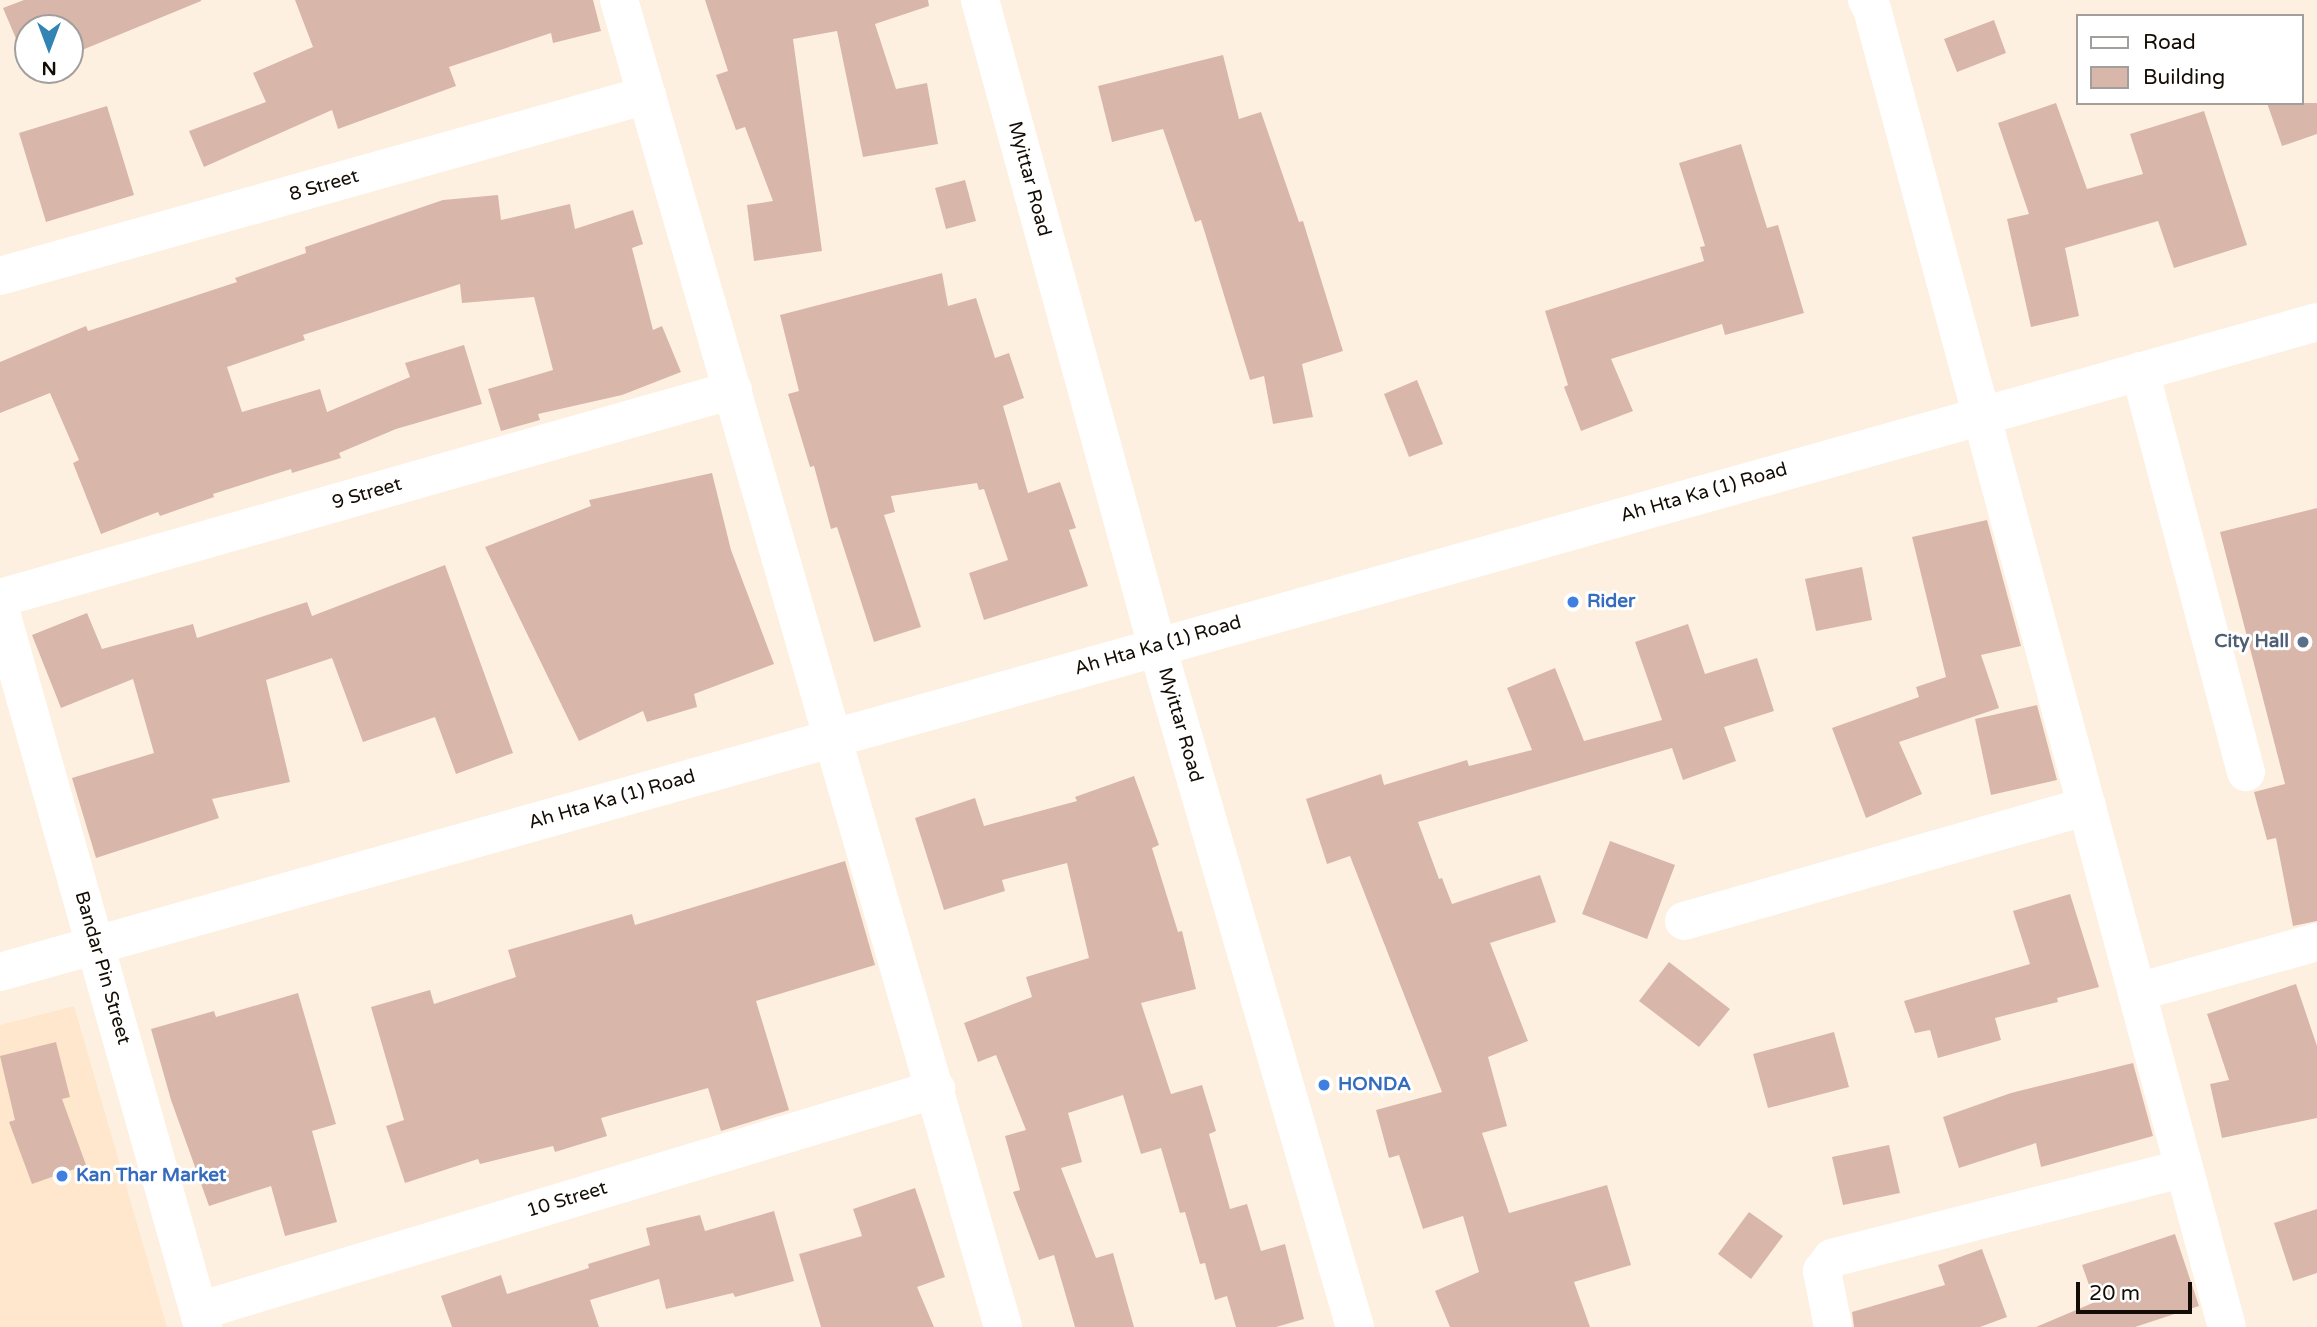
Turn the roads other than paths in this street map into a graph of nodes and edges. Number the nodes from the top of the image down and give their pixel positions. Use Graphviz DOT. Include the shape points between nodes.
graph roads {
  1 [pos="619,0"];
  2 [pos="980,0"];
  3 [pos="1867,0"];
  4 [pos="647,95"];
  5 [pos="0,276"];
  6 [pos="2317,322"];
  7 [pos="2140,371"];
  8 [pos="733,390"];
  9 [pos="1980,415"];
  10 [pos="0,598"];
  11 [pos="0,610"];
  12 [pos="1157,646"];
  13 [pos="834,737"];
  14 [pos="2246,772"];
  15 [pos="2087,806"];
  16 [pos="1684,921"];
  17 [pos="2317,942"];
  18 [pos="96,945"];
  19 [pos="0,972"];
  20 [pos="2137,992"];
  21 [pos="936,1089"];
  22 [pos="2184,1167"];
  23 [pos="201,1319"];
  24 [pos="1003,1327"];
  25 [pos="1355,1327"];
  26 [pos="1833,1327"];
  27 [pos="2227,1327"];
  1 -- 4 [label="street"];
  2 -- 12 [label="street, Myittar Road"];
  3 -- 9 [label="street"];
  4 -- 5 [label="street, 8 Street"];
  4 -- 8 [label="street"];
  6 -- 7 [label="street, Ah Hta Ka (1) Road"];
  7 -- 9 [label="street, Ah Hta Ka (1) Road"];
  7 -- 14 [label="street"];
  8 -- 10 [label="street, 9 Street"];
  8 -- 13 [label="street"];
  9 -- 12 [label="street, Ah Hta Ka (1) Road"];
  9 -- 15 [label="street"];
  11 -- 18 [label="street, Bandar Pin Street"];
  12 -- 13 [label="street, Ah Hta Ka (1) Road"];
  12 -- 25 [label="street, Myittar Road"];
  13 -- 18 [label="street, Ah Hta Ka (1) Road"];
  13 -- 21 [label="street"];
  15 -- 16 [label="street"];
  15 -- 20 [label="street"];
  17 -- 20 [label="street"];
  18 -- 19 [label="street, Ah Hta Ka (1) Road"];
  18 -- 23 [label="street, Bandar Pin Street"];
  20 -- 22 [label="street"];
  21 -- 23 [label="street, 10 Street"];
  21 -- 24 [label="street"];
  22 -- 26 [label="street" via="1832,1258 1822,1271"];
  22 -- 27 [label="street"];
}
